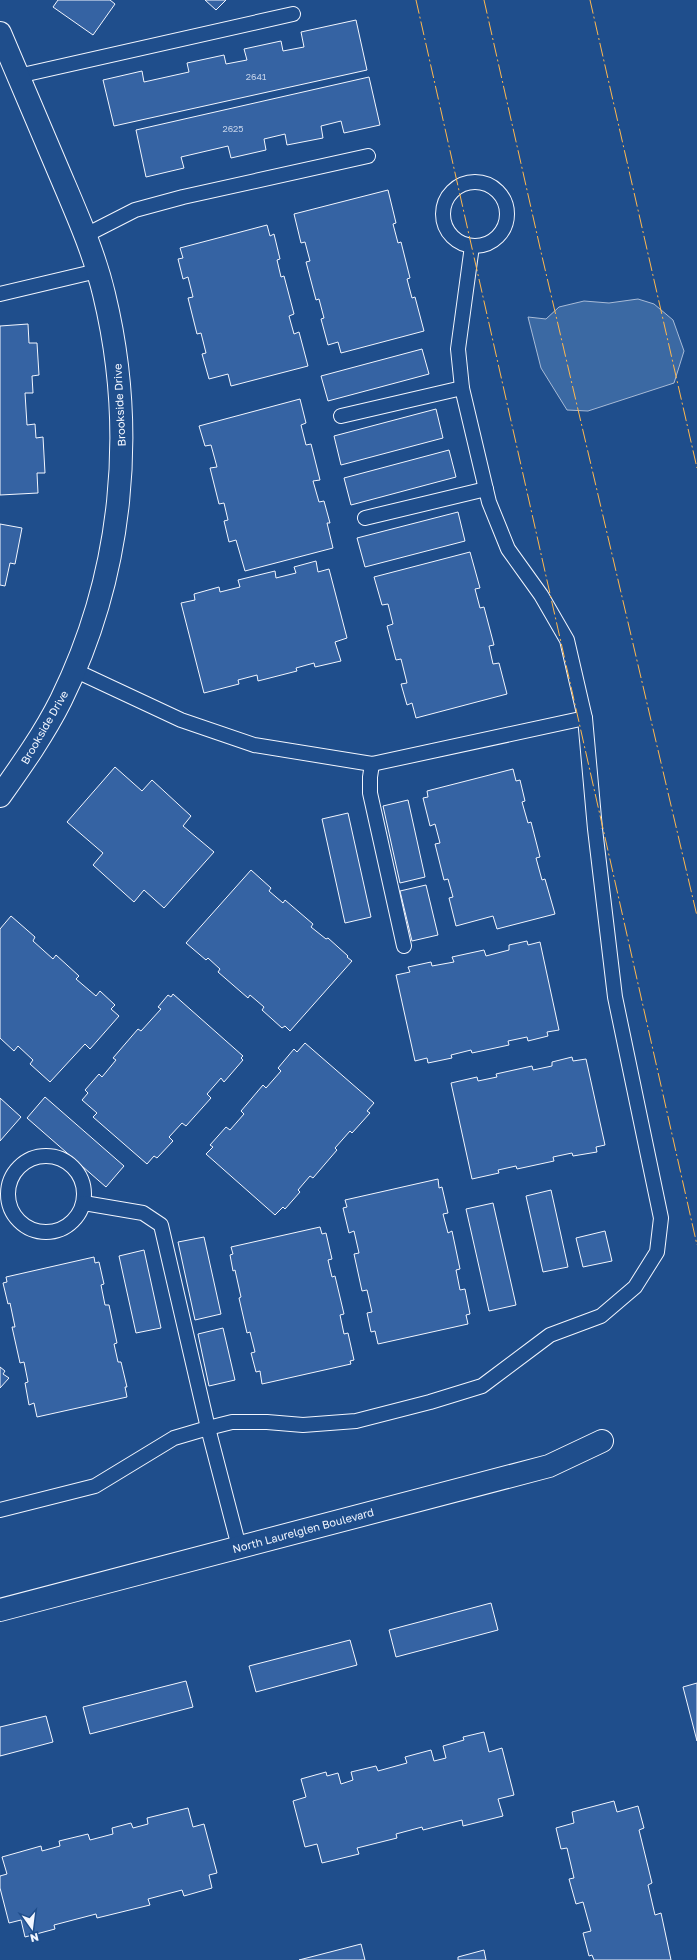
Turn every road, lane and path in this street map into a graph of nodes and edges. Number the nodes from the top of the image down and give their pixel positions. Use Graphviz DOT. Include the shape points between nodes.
graph roads {
  1 [pos="292,14"];
  2 [pos="0,33"];
  3 [pos="18,76"];
  4 [pos="368,156"];
  5 [pos="86,235"];
  6 [pos="472,246"];
  7 [pos="97,271"];
  8 [pos="0,294"];
  9 [pos="462,388"];
  10 [pos="341,416"];
  11 [pos="486,489"];
  12 [pos="365,518"];
  13 [pos="74,670"];
  14 [pos="585,718"];
  15 [pos="372,764"];
  16 [pos="0,796"];
  17 [pos="404,946"];
  18 [pos="84,1203"];
  19 [pos="208,1428"];
  20 [pos="602,1441"];
  21 [pos="0,1510"];
  22 [pos="239,1547"];
  23 [pos="0,1610"];
  1 -- 3 [label="lane"];
  2 -- 3 [label="street, Brookside Drive"];
  3 -- 5 [label="street, Brookside Drive"];
  4 -- 5 [label="lane" via="135,210"];
  5 -- 7 [label="street, Brookside Drive"];
  6 -- 6 [label="lane" via="483,245 493,240 501,233 506,223 504,201 490,185 479,182 468,182 458,186 445,201 442,211 443,221 453,238 462,244"];
  6 -- 9 [label="lane" via="458,349"];
  7 -- 8 [label="lane"];
  7 -- 13 [label="street, Brookside Drive" via="118,363 122,434 118,505 106,576 89,634"];
  9 -- 10 [label="lane"];
  9 -- 11 [label="lane"];
  11 -- 12 [label="lane"];
  11 -- 14 [label="lane" via="508,549 542,595 568,640"];
  13 -- 15 [label="lane" via="180,720 254,746"];
  13 -- 16 [label="street, Brookside Drive" via="61,700 31,752"];
  14 -- 15 [label="lane"];
  14 -- 19 [label="lane" via="595,830 615,997 661,1218 657,1252 635,1287 601,1316 550,1334 482,1386 356,1421 302,1425 232,1422"];
  15 -- 17 [label="lane" via="370,793"];
  18 -- 18 [label="lane" via="85,1191 76,1169 55,1157 43,1156 21,1165 8,1187 12,1213 20,1223 32,1230 45,1233 58,1231 70,1225 79,1215"];
  18 -- 19 [label="lane" via="143,1213 161,1225"];
  19 -- 21 [label="lane" via="174,1438 95,1486"];
  19 -- 22 [label="lane"];
  20 -- 22 [label="street, North Laurelglen Boulevard" via="549,1466"];
  22 -- 23 [label="street, North Laurelglen Boulevard"];
}
